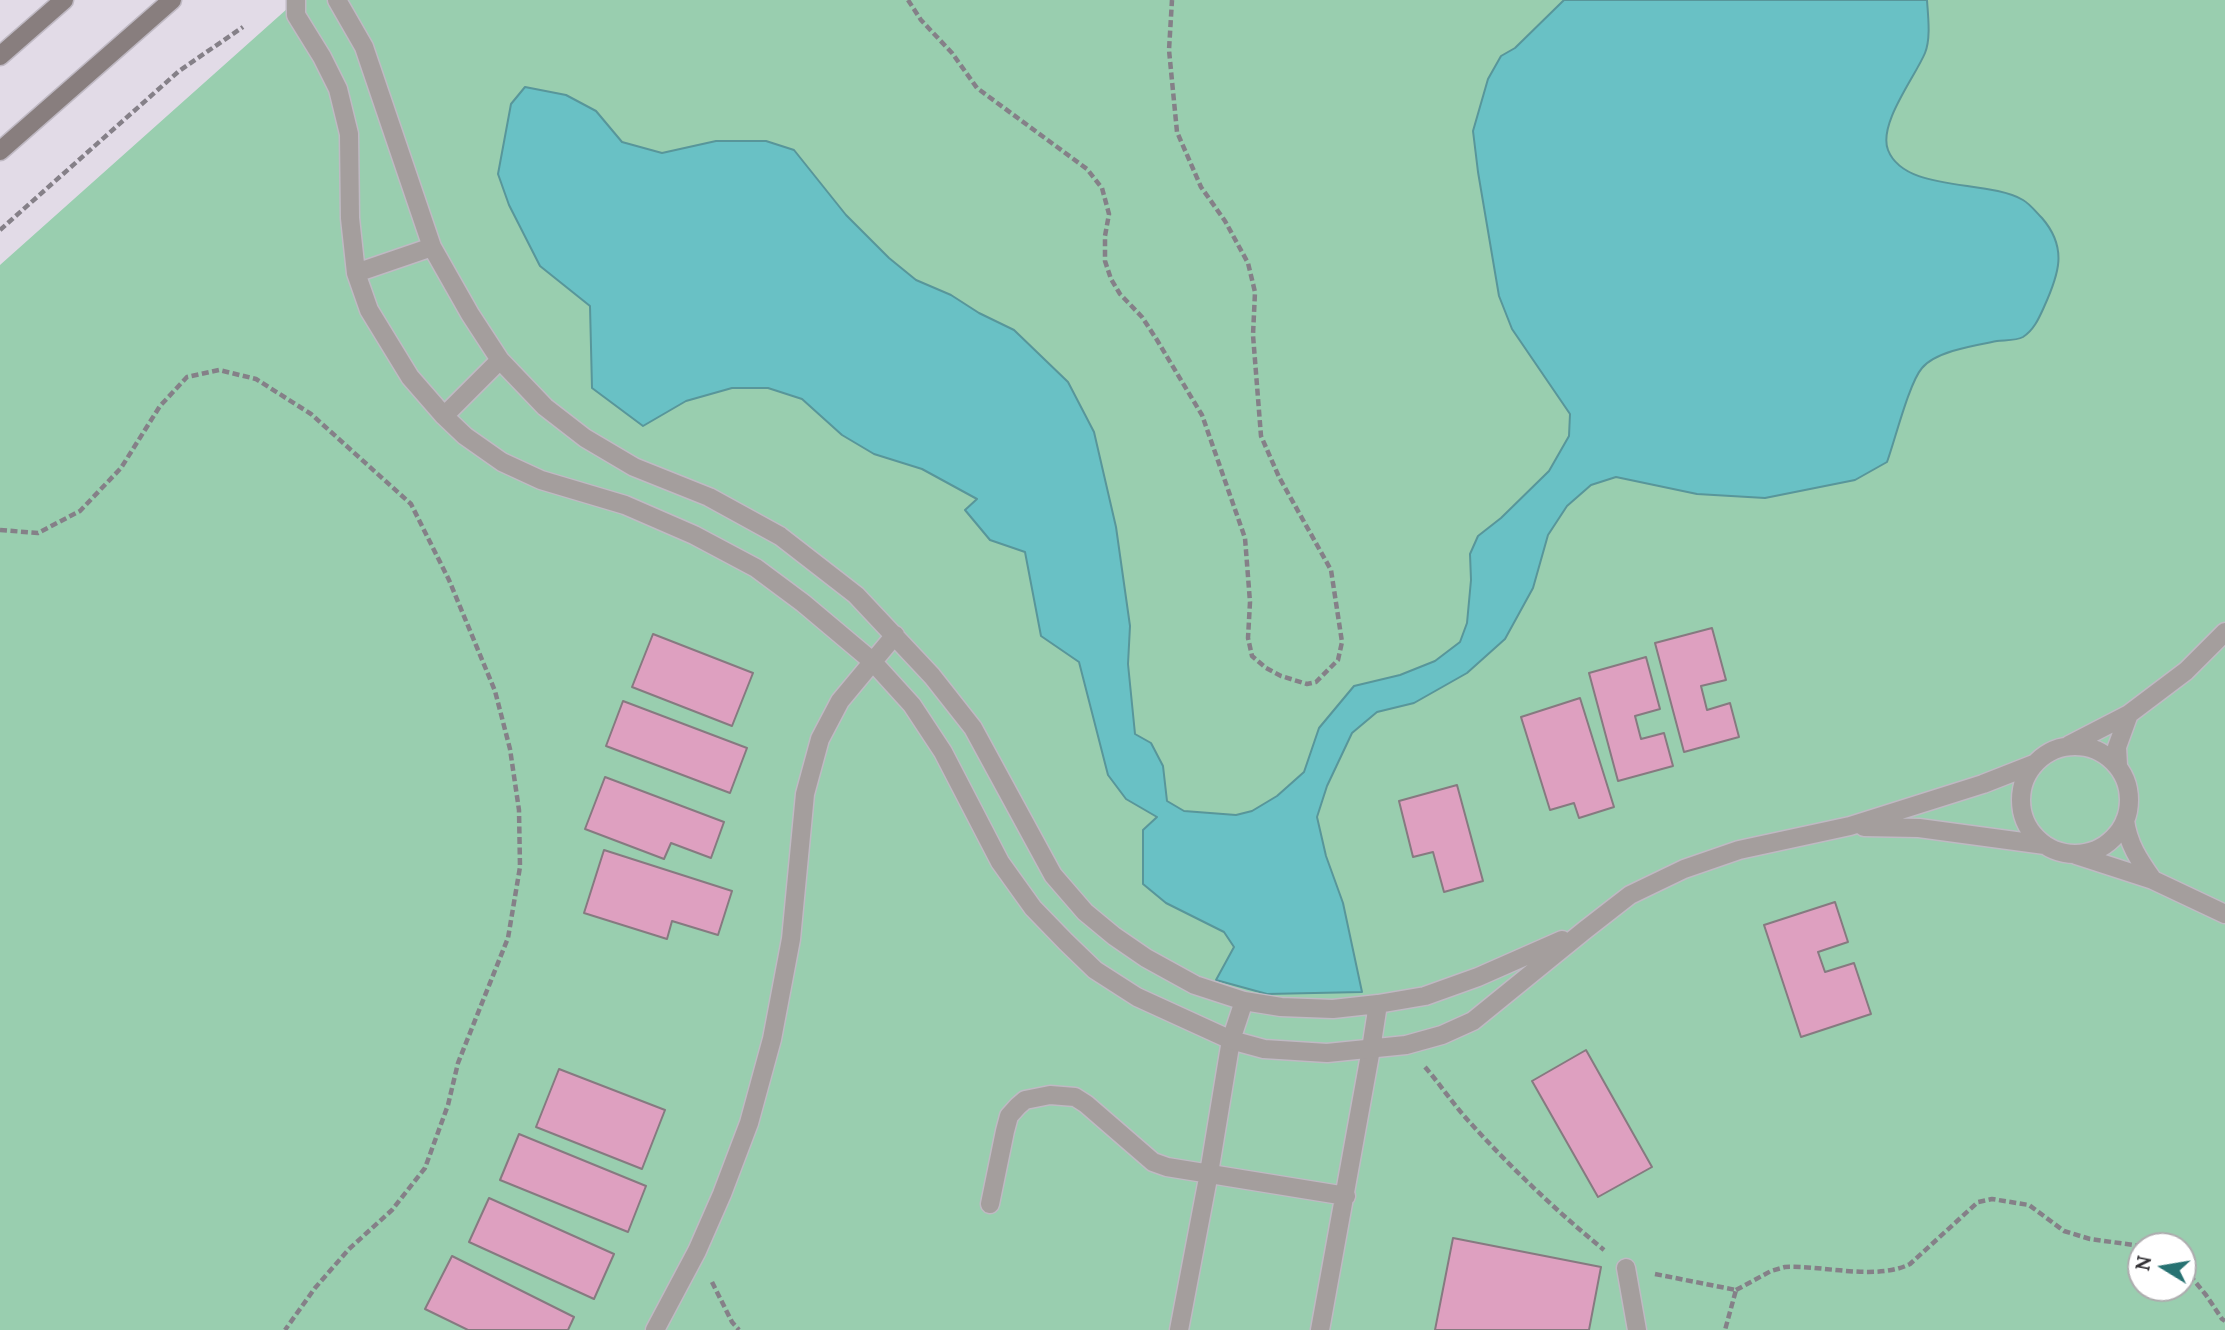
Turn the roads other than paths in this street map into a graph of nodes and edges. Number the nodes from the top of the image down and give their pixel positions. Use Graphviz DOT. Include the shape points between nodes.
graph roads {
  1 [pos="64,0"];
  2 [pos="173,0"];
  3 [pos="296,0"];
  4 [pos="337,0"];
  5 [pos="0,56"];
  6 [pos="0,151"];
  7 [pos="432,247"];
  8 [pos="356,272"];
  9 [pos="500,360"];
  10 [pos="444,416"];
  11 [pos="2225,632"];
  12 [pos="895,635"];
  13 [pos="872,661"];
  14 [pos="2129,714"];
  15 [pos="2069,745"];
  16 [pos="2034,764"];
  17 [pos="2118,766"];
  18 [pos="2125,820"];
  19 [pos="1850,826"];
  20 [pos="2045,845"];
  21 [pos="2071,854"];
  22 [pos="2154,880"];
  23 [pos="2225,914"];
  24 [pos="1584,930"];
  25 [pos="1244,1001"];
  26 [pos="1378,1004"];
  27 [pos="1231,1040"];
  28 [pos="1371,1049"];
  29 [pos="1209,1173"];
  30 [pos="1346,1196"];
  31 [pos="990,1204"];
  32 [pos="1626,1268"];
  33 [pos="655,1330"];
  34 [pos="1179,1330"];
  35 [pos="1320,1330"];
  36 [pos="1637,1330"];
  1 -- 5 [label="main road"];
  2 -- 6 [label="main road"];
  3 -- 8 [label="street" via="296,15 338,89 349,134"];
  4 -- 7 [label="street" via="364,47"];
  7 -- 8 [label="street"];
  7 -- 9 [label="street"];
  8 -- 10 [label="street" via="369,310 386,339 410,377"];
  9 -- 10 [label="street"];
  9 -- 12 [label="street" via="545,407 585,438 634,467 709,497 780,536 856,595"];
  10 -- 13 [label="street" via="502,462 541,480 625,505 756,568"];
  11 -- 14 [label="street" via="2186,671"];
  12 -- 13 [label="street"];
  12 -- 25 [label="street" via="973,728 1053,874 1085,912 1146,958 1195,985"];
  13 -- 27 [label="street" via="912,705 943,752 1000,862 1033,908 1095,970 1137,997"];
  13 -- 33 [label="street" via="841,701 820,739 805,794 791,939 772,1039 749,1122 697,1251"];
  14 -- 15 [label="street"];
  14 -- 17 [label="street" via="2118,747"];
  15 -- 16 [label="street" via="2050,751"];
  15 -- 17 [label="street" via="2105,754"];
  16 -- 19 [label="street"];
  16 -- 20 [label="street" via="2024,780 2023,816"];
  17 -- 18 [label="street" via="2129,802"];
  18 -- 21 [label="street" via="2103,846"];
  18 -- 22 [label="street" via="2127,837"];
  19 -- 20 [label="street" via="1919,828"];
  19 -- 24 [label="street" via="1739,850 1684,869 1630,895"];
  20 -- 21 [label="street"];
  21 -- 22 [label="street"];
  22 -- 23 [label="street"];
  24 -- 26 [label="street" via="1478,977 1425,996"];
  24 -- 28 [label="street" via="1473,1021 1406,1045"];
  25 -- 26 [label="street" via="1320,1009"];
  25 -- 27 [label="street"];
  26 -- 28 [label="street"];
  27 -- 28 [label="street" via="1294,1052"];
  27 -- 29 [label="street"];
  28 -- 30 [label="street"];
  29 -- 30 [label="street"];
  29 -- 31 [label="street" via="1153,1162 1086,1104 1075,1097 1050,1095 1025,1100 1009,1116"];
  29 -- 34 [label="street"];
  30 -- 35 [label="street"];
  32 -- 36 [label="street"];
}
